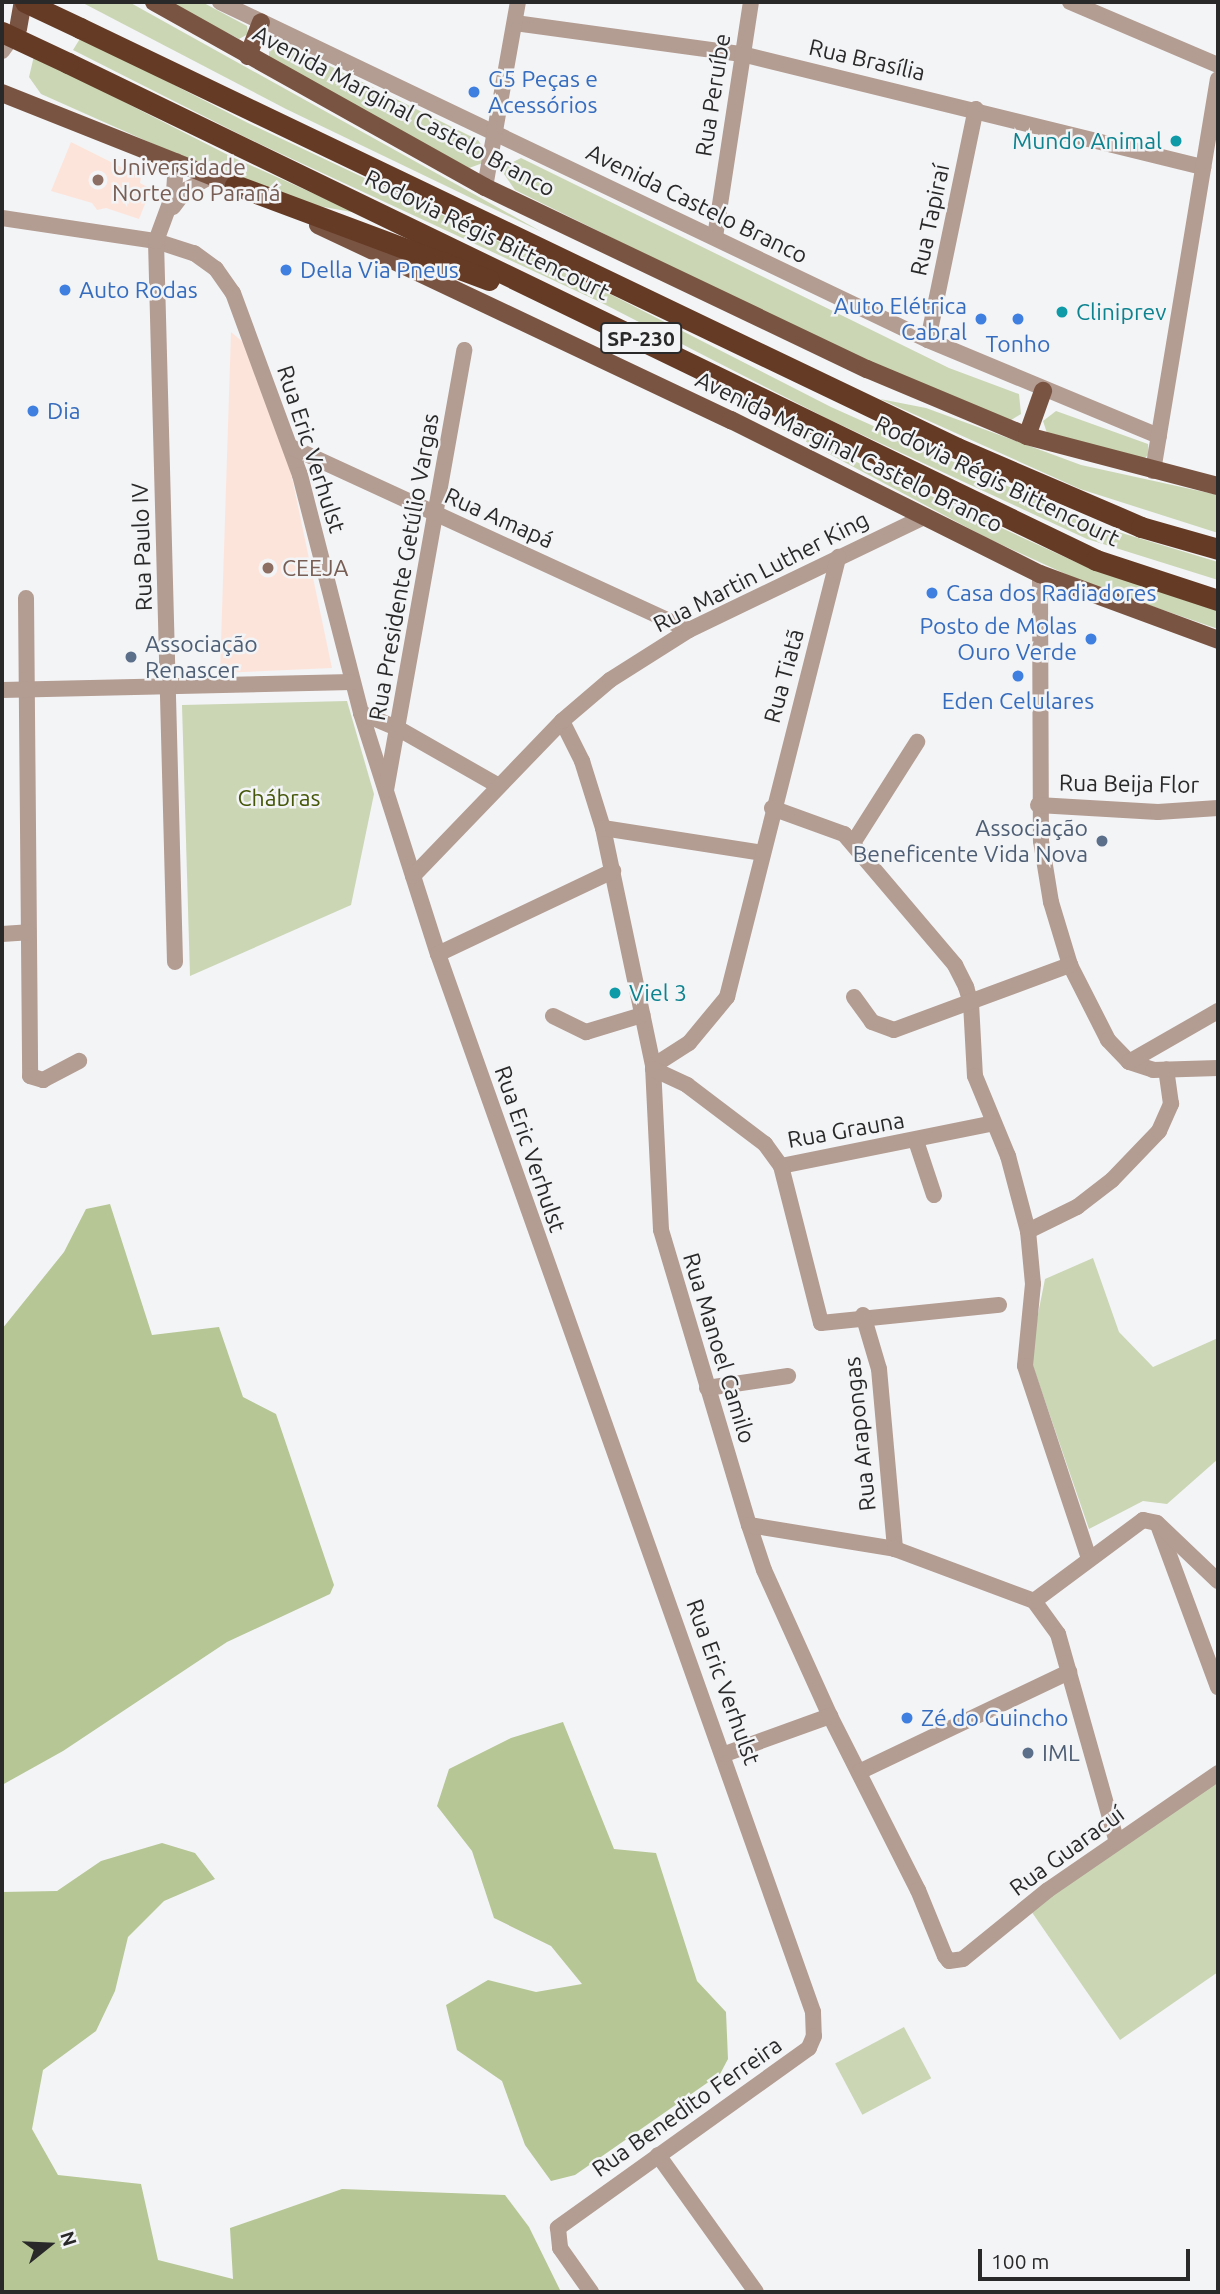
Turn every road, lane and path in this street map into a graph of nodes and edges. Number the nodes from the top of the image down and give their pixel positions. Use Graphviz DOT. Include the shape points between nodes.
graph roads {
  1 [pos="24,2"];
  2 [pos="33,2"];
  3 [pos="154,2"];
  4 [pos="220,2"];
  5 [pos="518,2"];
  6 [pos="751,2"];
  7 [pos="1070,2"];
  8 [pos="261,22"];
  9 [pos="515,23"];
  10 [pos="10,31"];
  11 [pos="2,51"];
  12 [pos="742,54"];
  13 [pos="248,56"];
  14 [pos="1218,65"];
  15 [pos="1218,79"];
  16 [pos="2,93"];
  17 [pos="976,109"];
  18 [pos="495,133"];
  19 [pos="176,162"];
  20 [pos="1203,166"];
  21 [pos="211,176"];
  22 [pos="235,186"];
  23 [pos="485,187"];
  24 [pos="164,217"];
  25 [pos="2,218"];
  26 [pos="715,237"];
  27 [pos="156,242"];
  28 [pos="928,340"];
  29 [pos="464,350"];
  30 [pos="725,378"];
  31 [pos="1043,391"];
  32 [pos="1027,436"];
  33 [pos="1159,436"];
  34 [pos="291,447"];
  35 [pos="1153,471"];
  36 [pos="1218,486"];
  37 [pos="435,514"];
  38 [pos="922,518"];
  39 [pos="1218,549"];
  40 [pos="838,557"];
  41 [pos="1040,574"];
  42 [pos="26,598"];
  43 [pos="1218,600"];
  44 [pos="689,630"];
  45 [pos="1218,640"];
  46 [pos="352,682"];
  47 [pos="169,687"];
  48 [pos="28,689"];
  49 [pos="2,690"];
  50 [pos="361,713"];
  51 [pos="562,721"];
  52 [pos="399,729"];
  53 [pos="916,742"];
  54 [pos="499,786"];
  55 [pos="386,792"];
  56 [pos="1038,805"];
  57 [pos="772,808"];
  58 [pos="1218,808"];
  59 [pos="603,828"];
  60 [pos="853,843"];
  61 [pos="763,853"];
  62 [pos="613,871"];
  63 [pos="413,876"];
  64 [pos="28,932"];
  65 [pos="2,934"];
  66 [pos="438,954"];
  67 [pos="175,962"];
  68 [pos="1070,965"];
  69 [pos="854,996"];
  70 [pos="971,1003"];
  71 [pos="1218,1011"];
  72 [pos="642,1015"];
  73 [pos="554,1016"];
  74 [pos="79,1061"];
  75 [pos="1129,1062"];
  76 [pos="653,1067"];
  77 [pos="1218,1068"];
  78 [pos="1166,1069"];
  79 [pos="994,1123"];
  80 [pos="916,1141"];
  81 [pos="781,1166"];
  82 [pos="934,1195"];
  83 [pos="1028,1231"];
  84 [pos="999,1305"];
  85 [pos="863,1315"];
  86 [pos="788,1376"];
  87 [pos="707,1388"];
  88 [pos="1157,1523"];
  89 [pos="748,1525"];
  90 [pos="895,1549"];
  91 [pos="1089,1558"];
  92 [pos="1218,1581"];
  93 [pos="1034,1601"];
  94 [pos="1069,1672"];
  95 [pos="1218,1687"];
  96 [pos="830,1716"];
  97 [pos="725,1754"];
  98 [pos="859,1772"];
  99 [pos="1218,1773"];
  100 [pos="1117,1842"];
  101 [pos="945,1956"];
  102 [pos="813,2012"];
  103 [pos="658,2155"];
  104 [pos="591,2292"];
  105 [pos="756,2292"];
  1 -- 10 [label="main road"];
  1 -- 39 [label="highway, Rodovia Régis Bittencourt / SP-230, bridge" via="957,449 1141,527"];
  2 -- 10 [label="street"];
  3 -- 13 [label="main road, Avenida Marginal Castelo Branco"];
  4 -- 8 [label="street, Avenida Castelo Branco"];
  5 -- 9 [label="street"];
  6 -- 12 [label="street, Rua Peruíbe"];
  7 -- 14 [label="street"];
  8 -- 13 [label="main road"];
  8 -- 18 [label="street, Avenida Castelo Branco"];
  9 -- 12 [label="street, Rua Brasília"];
  9 -- 18 [label="street"];
  10 -- 11 [label="street"];
  10 -- 30 [label="highway, Rodovia Régis Bittencourt / SP-230, bridge"];
  12 -- 17 [label="street, Rua Brasília"];
  12 -- 26 [label="street, Rua Peruíbe"];
  13 -- 23 [label="main road, Avenida Marginal Castelo Branco"];
  15 -- 20 [label="street"];
  16 -- 19 [label="main road, Avenida Marginal Castelo Branco"];
  17 -- 20 [label="street, Rua Brasília"];
  17 -- 28 [label="street, Rua Tapiraí"];
  18 -- 23 [label="street"];
  18 -- 26 [label="street, Avenida Castelo Branco"];
  19 -- 21 [label="main road, Avenida Marginal Castelo Branco"];
  19 -- 24 [label="street, Rua Paulo IV" via="176,183"];
  20 -- 33 [label="street"];
  21 -- 22 [label="main road, Avenida Marginal Castelo Branco"];
  21 -- 24 [label="street, Rua Paulo IV" via="187,190"];
  22 -- 30 [label="highway" via="466,270 681,369"];
  22 -- 38 [label="main road, Avenida Marginal Castelo Branco" via="731,419"];
  23 -- 32 [label="main road, Avenida Marginal Castelo Branco" via="867,369"];
  24 -- 27 [label="street, Rua Paulo IV"];
  25 -- 27 [label="street, Rua Eric Verhulst"];
  26 -- 28 [label="street, Avenida Castelo Branco"];
  27 -- 34 [label="street, Rua Eric Verhulst" via="200,256 216,268 233,293"];
  27 -- 47 [label="street, Rua Paulo IV"];
  28 -- 31 [label="street, Avenida Castelo Branco"];
  29 -- 37 [label="street, Rua Presidente Getúlio Vargas"];
  30 -- 43 [label="highway, Rodovia Régis Bittencourt / SP-230" via="1096,560"];
  31 -- 32 [label="main road"];
  31 -- 33 [label="street, Avenida Castelo Branco"];
  32 -- 35 [label="main road, Avenida Marginal Castelo Branco"];
  33 -- 35 [label="street"];
  34 -- 37 [label="street, Rua Amapá"];
  34 -- 46 [label="street, Rua Eric Verhulst"];
  35 -- 36 [label="main road, Avenida Marginal Castelo Branco"];
  37 -- 44 [label="street, Rua Amapá"];
  37 -- 52 [label="street, Rua Presidente Getúlio Vargas"];
  38 -- 40 [label="street, Rua Martin Luther King"];
  38 -- 41 [label="main road, Avenida Marginal Castelo Branco"];
  40 -- 44 [label="street, Rua Martin Luther King"];
  40 -- 57 [label="street, Rua Tiatã"];
  41 -- 45 [label="main road, Avenida Marginal Castelo Branco"];
  41 -- 56 [label="street"];
  42 -- 48 [label="street"];
  44 -- 51 [label="street, Rua Martin Luther King" via="610,680"];
  46 -- 47 [label="street"];
  46 -- 50 [label="street, Rua Eric Verhulst"];
  47 -- 48 [label="street"];
  47 -- 67 [label="street, Rua Paulo IV"];
  48 -- 49 [label="street"];
  48 -- 64 [label="street"];
  50 -- 52 [label="street"];
  50 -- 55 [label="street, Rua Eric Verhulst"];
  51 -- 54 [label="street, Rua Martin Luther King"];
  51 -- 59 [label="street, Rua Manoel Camilo" via="583,761"];
  52 -- 54 [label="street"];
  52 -- 55 [label="street, Rua Presidente Getúlio Vargas"];
  53 -- 60 [label="street"];
  54 -- 63 [label="street, Rua Martin Luther King"];
  55 -- 63 [label="street, Rua Eric Verhulst"];
  56 -- 58 [label="street, Rua Beija Flor" via="1158,812"];
  56 -- 68 [label="street" via="1051,902"];
  57 -- 60 [label="street" via="838,830"];
  57 -- 61 [label="street, Rua Tiatã"];
  59 -- 61 [label="street"];
  59 -- 62 [label="street, Rua Manoel Camilo"];
  60 -- 70 [label="street" via="955,965"];
  61 -- 76 [label="street" via="727,997 689,1043"];
  62 -- 66 [label="street"];
  62 -- 72 [label="street, Rua Manoel Camilo"];
  63 -- 66 [label="street, Rua Eric Verhulst"];
  64 -- 65 [label="street"];
  64 -- 74 [label="street" via="30,1076 43,1080"];
  66 -- 97 [label="street, Rua Eric Verhulst"];
  68 -- 70 [label="street"];
  68 -- 75 [label="street" via="1108,1040"];
  69 -- 70 [label="street" via="872,1022 894,1030"];
  70 -- 79 [label="street" via="972,1063"];
  71 -- 75 [label="street"];
  72 -- 73 [label="street" via="586,1032"];
  72 -- 76 [label="street, Rua Manoel Camilo"];
  75 -- 78 [label="street" via="1139,1068"];
  76 -- 81 [label="street, Rua Grauna" via="687,1085 765,1144"];
  76 -- 87 [label="street, Rua Manoel Camilo" via="660,1230"];
  77 -- 78 [label="street"];
  78 -- 83 [label="street" via="1171,1104 1159,1131 1112,1180 1077,1207"];
  79 -- 80 [label="street, Rua Grauna"];
  79 -- 83 [label="street"];
  80 -- 81 [label="street, Rua Grauna"];
  80 -- 82 [label="street"];
  81 -- 85 [label="street" via="817,1317 828,1324"];
  83 -- 91 [label="street" via="1033,1284 1024,1359"];
  84 -- 85 [label="street"];
  85 -- 90 [label="street, Rua Arapongas" via="879,1369"];
  86 -- 87 [label="street"];
  87 -- 89 [label="street, Rua Manoel Camilo"];
  88 -- 91 [label="street" via="1135,1523"];
  88 -- 92 [label="street"];
  88 -- 95 [label="street"];
  89 -- 90 [label="street"];
  89 -- 96 [label="street, Rua Manoel Camilo"];
  90 -- 93 [label="street"];
  91 -- 93 [label="street"];
  93 -- 94 [label="street" via="1055,1627"];
  94 -- 98 [label="street"];
  94 -- 100 [label="street"];
  96 -- 97 [label="street"];
  96 -- 98 [label="street, Rua Manoel Camilo"];
  97 -- 102 [label="street, Rua Eric Verhulst"];
  98 -- 101 [label="street, Rua Manoel Camilo"];
  99 -- 100 [label="street, Rua Guaracuí"];
  100 -- 101 [label="street, Rua Guaracuí" via="963,1959 949,1961"];
  102 -- 103 [label="street, Rua Benedito Ferreira" via="814,2036 809,2048"];
  103 -- 104 [label="street, Rua Benedito Ferreira" via="561,2225 558,2244"];
  103 -- 105 [label="street"];
}
